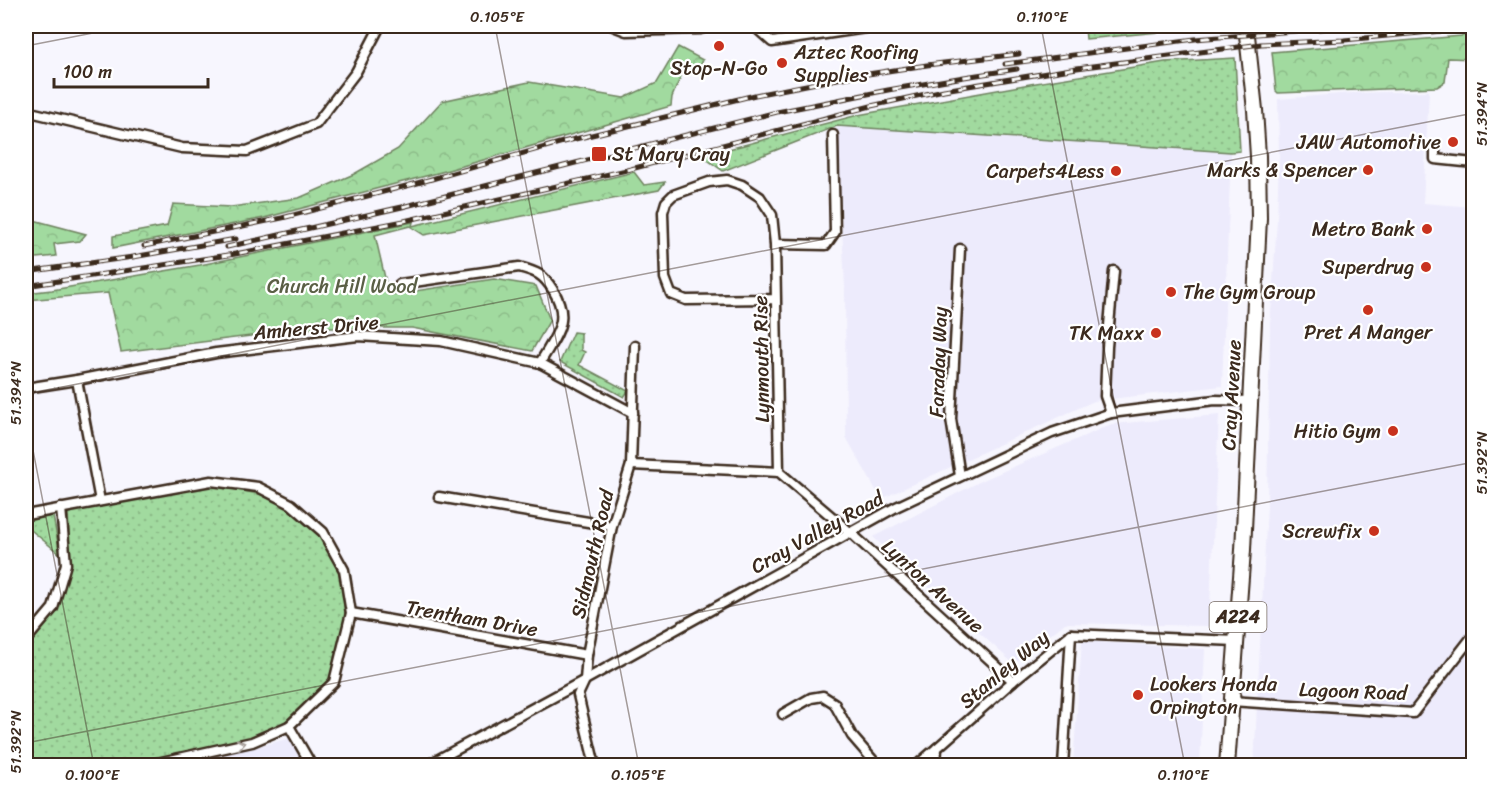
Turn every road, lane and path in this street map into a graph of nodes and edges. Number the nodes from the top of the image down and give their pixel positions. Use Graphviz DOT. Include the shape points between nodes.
graph roads {
  1 [pos="380,26"];
  2 [pos="613,26"];
  3 [pos="754,26"];
  4 [pos="879,26"];
  5 [pos="1246,26"];
  6 [pos="703,27"];
  7 [pos="26,111"];
  8 [pos="833,135"];
  9 [pos="1435,150"];
  10 [pos="1473,163"];
  11 [pos="775,244"];
  12 [pos="960,249"];
  13 [pos="1114,271"];
  14 [pos="400,284"];
  15 [pos="776,299"];
  16 [pos="634,346"];
  17 [pos="540,363"];
  18 [pos="77,380"];
  19 [pos="26,388"];
  20 [pos="1250,401"];
  21 [pos="1111,412"];
  22 [pos="633,413"];
  23 [pos="631,465"];
  24 [pos="779,472"];
  25 [pos="960,476"];
  26 [pos="439,497"];
  27 [pos="100,501"];
  28 [pos="61,508"];
  29 [pos="26,515"];
  30 [pos="612,526"];
  31 [pos="851,533"];
  32 [pos="351,614"];
  33 [pos="1071,634"];
  34 [pos="1473,637"];
  35 [pos="26,640"];
  36 [pos="1236,641"];
  37 [pos="587,655"];
  38 [pos="585,680"];
  39 [pos="1013,681"];
  40 [pos="1231,702"];
  41 [pos="783,714"];
  42 [pos="289,726"];
  43 [pos="938,748"];
  44 [pos="143,765"];
  45 [pos="312,765"];
  46 [pos="426,765"];
  47 [pos="595,765"];
  48 [pos="878,765"];
  49 [pos="916,765"];
  50 [pos="936,765"];
  51 [pos="1063,765"];
  52 [pos="1227,765"];
  1 -- 7 [label="street" via="356,72 316,124 247,151 182,148"];
  2 -- 6 [label="street" via="626,31"];
  3 -- 4 [label="street" via="772,42"];
  5 -- 20 [label="main road, Cray Avenue / A224" via="1258,156"];
  8 -- 11 [label="street" via="835,232 826,245"];
  9 -- 10 [label="street" via="1435,159"];
  11 -- 15 [label="street, Lynmouth Rise"];
  11 -- 15 [label="street" via="772,215 760,197 742,185 727,180 709,182 673,195 666,202 665,278 671,294 686,300"];
  12 -- 25 [label="street, Faraday Way" via="951,418"];
  13 -- 21 [label="street" via="1106,387"];
  14 -- 17 [label="street" via="519,267 537,272 560,301 563,315"];
  15 -- 24 [label="street, Lynmouth Rise"];
  16 -- 22 [label="street, Sidmouth Road"];
  17 -- 18 [label="street, Amherst Drive" via="441,341 358,336 216,353"];
  17 -- 22 [label="street, Amherst Drive"];
  18 -- 19 [label="street, Amherst Drive"];
  18 -- 27 [label="street"];
  20 -- 21 [label="street, Cray Valley Road" via="1215,400"];
  20 -- 36 [label="main road, Cray Avenue / A224"];
  21 -- 25 [label="street, Cray Valley Road" via="1052,433"];
  22 -- 23 [label="street, Sidmouth Road"];
  23 -- 24 [label="street"];
  23 -- 30 [label="street, Sidmouth Road"];
  24 -- 31 [label="street, Lynton Avenue"];
  25 -- 31 [label="street, Cray Valley Road"];
  26 -- 30 [label="street"];
  27 -- 28 [label="street"];
  27 -- 32 [label="street" via="211,481 258,487 291,504 323,532 344,570"];
  28 -- 29 [label="street"];
  28 -- 35 [label="street" via="66,564 53,608"];
  30 -- 37 [label="street, Sidmouth Road"];
  31 -- 38 [label="street, Cray Valley Road"];
  31 -- 39 [label="street, Lynton Avenue"];
  32 -- 37 [label="street, Trentham Drive"];
  32 -- 42 [label="street" via="334,682"];
  33 -- 36 [label="street, Stanley Way"];
  33 -- 39 [label="street, Stanley Way"];
  33 -- 51 [label="street"];
  34 -- 40 [label="street, Lagoon Road" via="1413,713"];
  36 -- 40 [label="main road, Cray Avenue / A224"];
  37 -- 38 [label="street, Sidmouth Road"];
  38 -- 46 [label="street, Cray Valley Road"];
  38 -- 47 [label="street, Sidmouth Road" via="578,695"];
  39 -- 43 [label="street, Stanley Way"];
  40 -- 52 [label="main road, Cray Avenue / A224"];
  41 -- 48 [label="street" via="811,698 823,696 834,703 852,736"];
  44 -- 42 [label="street, one-way" via="252,742"];
  42 -- 45 [label="street"];
  43 -- 49 [label="street, Stanley Way"];
  43 -- 50 [label="street"];
}
